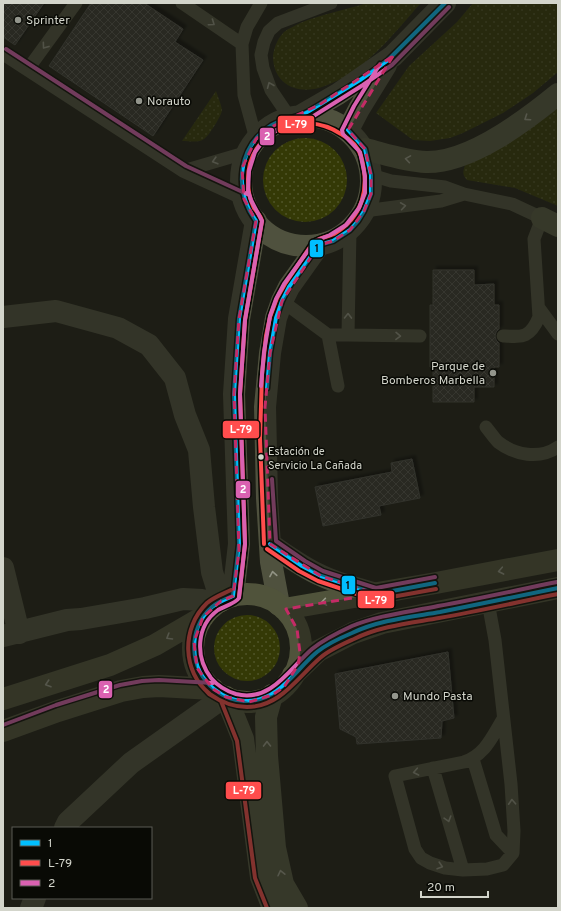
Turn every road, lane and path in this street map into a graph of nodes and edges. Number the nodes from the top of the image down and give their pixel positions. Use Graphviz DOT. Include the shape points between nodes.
graph roads {
  1 [pos="76,3"];
  2 [pos="182,3"];
  3 [pos="261,3"];
  4 [pos="330,3"];
  5 [pos="445,3"];
  6 [pos="242,44"];
  7 [pos="3,54"];
  8 [pos="393,56"];
  9 [pos="28,69"];
  10 [pos="558,94"];
  11 [pos="295,117"];
  12 [pos="348,130"];
  13 [pos="252,146"];
  14 [pos="365,149"];
  15 [pos="183,170"];
  16 [pos="371,175"];
  17 [pos="464,194"];
  18 [pos="244,199"];
  19 [pos="364,211"];
  20 [pos="256,221"];
  21 [pos="550,222"];
  22 [pos="350,230"];
  23 [pos="320,245"];
  24 [pos="282,301"];
  25 [pos="539,308"];
  26 [pos="3,317"];
  27 [pos="558,334"];
  28 [pos="328,335"];
  29 [pos="348,335"];
  30 [pos="420,336"];
  31 [pos="503,336"];
  32 [pos="338,386"];
  33 [pos="486,428"];
  34 [pos="558,448"];
  35 [pos="270,544"];
  36 [pos="558,560"];
  37 [pos="3,568"];
  38 [pos="558,588"];
  39 [pos="376,594"];
  40 [pos="488,602"];
  41 [pos="217,605"];
  42 [pos="281,607"];
  43 [pos="11,634"];
  44 [pos="293,676"];
  45 [pos="221,694"];
  46 [pos="272,695"];
  47 [pos="3,699"];
  48 [pos="503,719"];
  49 [pos="3,731"];
  50 [pos="473,759"];
  51 [pos="433,768"];
  52 [pos="66,827"];
  53 [pos="513,853"];
  54 [pos="464,870"];
  55 [pos="272,908"];
  56 [pos="297,908"];
  1 -- 9 [label="lane, one-way"];
  2 -- 6 [label="lane, one-way"];
  3 -- 6 [label="lane" via="247,27"];
  11 -- 4 [label="lane, one-way" via="271,90 261,55 264,42 278,23"];
  5 -- 8 [label="street"];
  6 -- 13 [label="lane" via="244,95"];
  7 -- 9 [label="lane"];
  8 -- 11 [label="street" via="338,94"];
  8 -- 12 [label="street"];
  9 -- 15 [label="lane"];
  10 -- 14 [label="highway, one-way" via="490,142 446,160 426,162"];
  11 -- 12 [label="street" via="314,116 328,119"];
  11 -- 13 [label="street" via="268,128"];
  12 -- 14 [label="street"];
  13 -- 15 [label="lane, one-way"];
  13 -- 18 [label="street" via="242,168 241,184"];
  14 -- 16 [label="street"];
  15 -- 18 [label="lane"];
  16 -- 17 [label="lane" via="390,181 445,187"];
  16 -- 19 [label="street" via="371,194"];
  19 -- 17 [label="lane, one-way" via="441,201"];
  17 -- 21 [label="lane" via="512,204"];
  18 -- 20 [label="street"];
  19 -- 22 [label="street"];
  20 -- 23 [label="street" via="262,229 278,240 295,246"];
  20 -- 41 [label="street" via="239,319 234,394 239,544"];
  21 -- 25 [label="lane" via="534,239"];
  22 -- 23 [label="street" via="333,241"];
  29 -- 22 [label="lane, one-way"];
  23 -- 24 [label="street" via="289,287"];
  24 -- 28 [label="lane"];
  24 -- 35 [label="street" via="276,318 270,353 265,407 266,498"];
  25 -- 27 [label="lane"];
  25 -- 31 [label="lane" via="539,317 530,332 522,337"];
  26 -- 41 [label="street" via="56,311 118,328 149,345 175,378 185,415 199,450"];
  28 -- 29 [label="lane"];
  28 -- 32 [label="lane"];
  29 -- 30 [label="lane, one-way"];
  33 -- 34 [label="lane" via="497,442 527,455 542,454"];
  35 -- 39 [label="street" via="321,576"];
  42 -- 35 [label="street, one-way" via="271,562"];
  36 -- 39 [label="main road, one-way"];
  37 -- 43 [label="street"];
  38 -- 40 [label="main road"];
  39 -- 42 [label="main road, one-way"];
  40 -- 44 [label="main road" via="382,623 353,633 318,651"];
  40 -- 48 [label="lane" via="495,640"];
  41 -- 42 [label="main road" via="245,594 268,598"];
  41 -- 43 [label="street" via="202,600 183,599 81,620 67,620"];
  41 -- 45 [label="main road" via="196,629 194,655 197,668 204,680"];
  41 -- 47 [label="main road, one-way" via="155,645 110,665"];
  42 -- 44 [label="main road" via="292,618 300,641 298,665"];
  44 -- 46 [label="main road" via="284,687"];
  45 -- 46 [label="main road" via="237,701 249,702"];
  45 -- 49 [label="main road" via="159,686 143,687 58,710"];
  45 -- 52 [label="street" via="131,763"];
  45 -- 55 [label="highway" via="244,739 261,877"];
  56 -- 46 [label="highway, one-way" via="283,884 275,848 266,717"];
  48 -- 50 [label="lane" via="485,748"];
  53 -- 48 [label="lane, one-way" via="511,784"];
  50 -- 51 [label="lane"];
  50 -- 53 [label="lane" via="496,835"];
  51 -- 54 [label="lane, one-way"];
  51 -- 54 [label="lane, one-way" via="395,776 415,849 421,858 430,863"];
  53 -- 54 [label="lane" via="503,864 487,869"];
}
